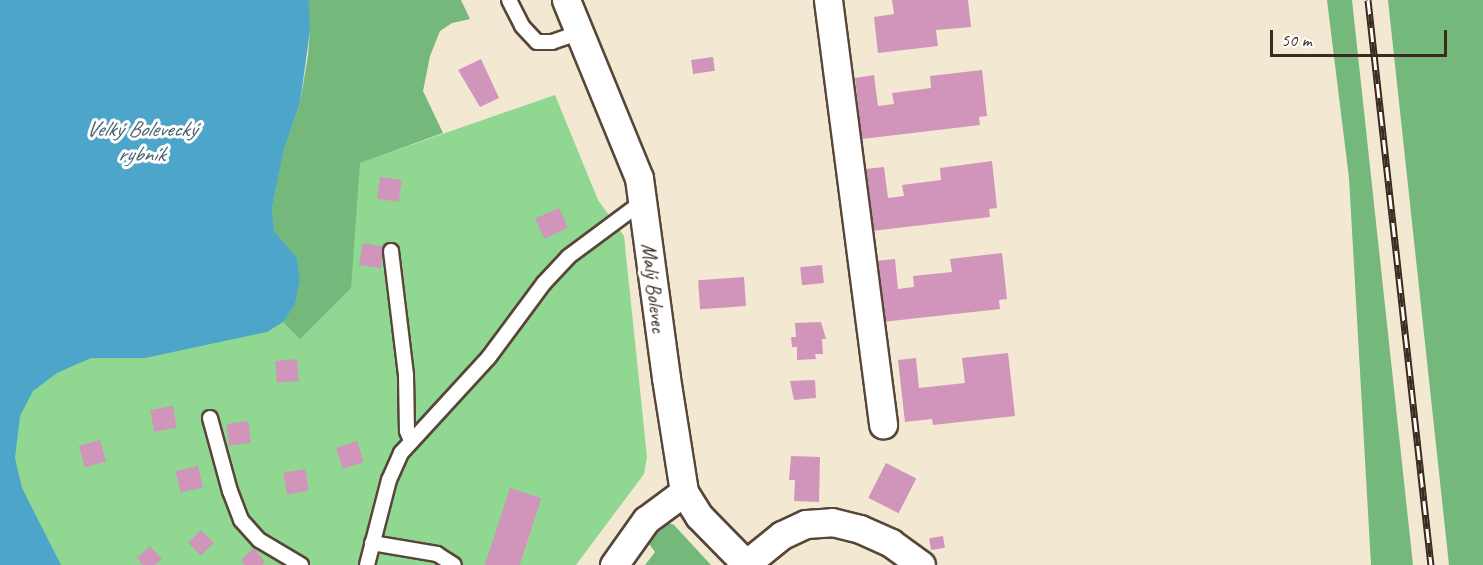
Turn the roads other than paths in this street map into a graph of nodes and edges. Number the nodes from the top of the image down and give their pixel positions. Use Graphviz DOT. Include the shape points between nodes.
graph roads {
  1 [pos="508,0"];
  2 [pos="567,0"];
  3 [pos="828,0"];
  4 [pos="581,32"];
  5 [pos="642,202"];
  6 [pos="391,251"];
  7 [pos="210,418"];
  8 [pos="883,424"];
  9 [pos="411,441"];
  10 [pos="684,492"];
  11 [pos="372,543"];
  12 [pos="746,564"];
  13 [pos="301,565"];
  14 [pos="367,565"];
  15 [pos="454,565"];
  16 [pos="614,565"];
  17 [pos="921,565"];
  1 -- 4 [label="lane" via="522,26 537,42 552,42"];
  2 -- 4 [label="street, Malý Bolevec"];
  3 -- 8 [label="street"];
  4 -- 5 [label="street, Malý Bolevec" via="639,178"];
  5 -- 9 [label="lane" via="568,257 489,357"];
  5 -- 10 [label="street, Malý Bolevec"];
  6 -- 9 [label="lane"];
  7 -- 13 [label="lane" via="241,520 259,540"];
  9 -- 11 [label="lane" via="388,480"];
  10 -- 12 [label="street, Malý Bolevec" via="699,516"];
  10 -- 16 [label="street" via="646,520"];
  11 -- 14 [label="lane"];
  11 -- 15 [label="lane" via="436,554"];
  12 -- 17 [label="street" via="782,535 806,524 832,522 891,543"];
}
